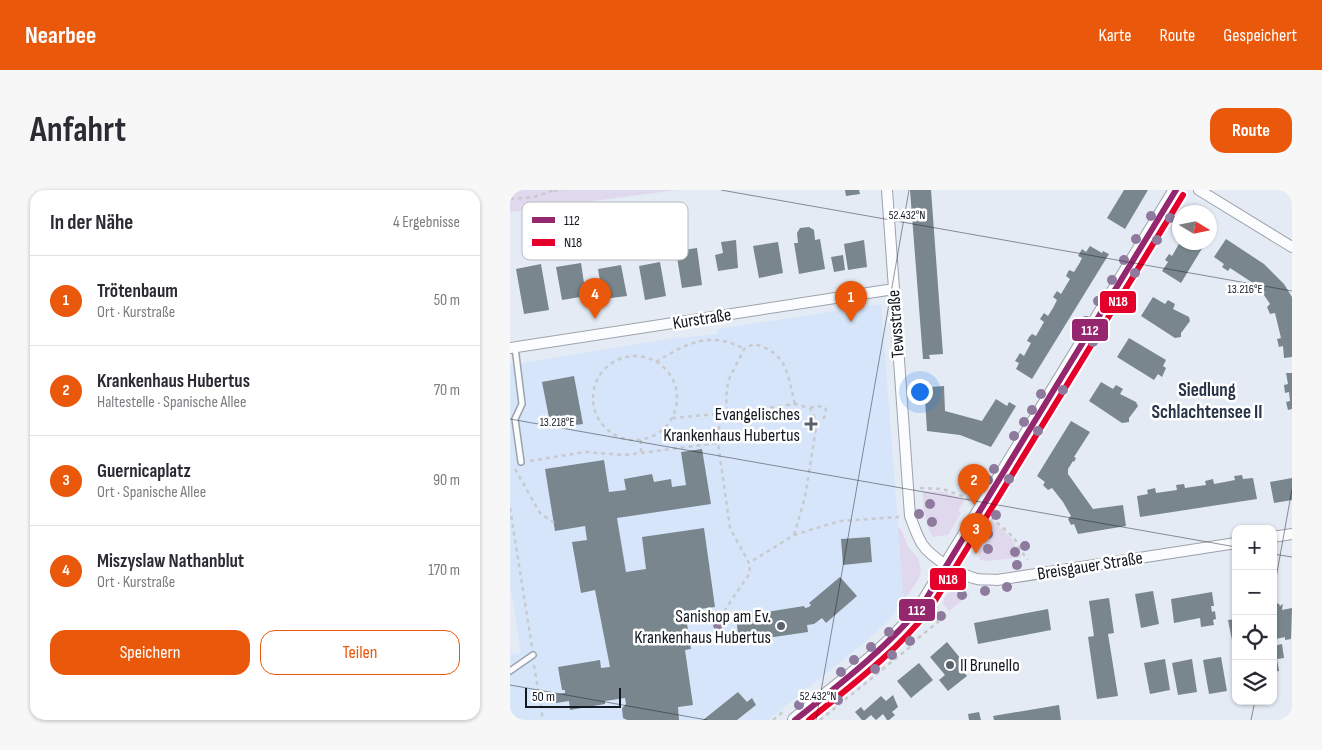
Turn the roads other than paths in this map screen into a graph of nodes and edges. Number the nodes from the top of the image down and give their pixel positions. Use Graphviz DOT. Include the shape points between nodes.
graph roads {
  1 [pos="887,190"];
  2 [pos="1176,190"];
  3 [pos="1199,190"];
  4 [pos="1292,247"];
  5 [pos="894,289"];
  6 [pos="513,348"];
  7 [pos="521,462"];
  8 [pos="1292,534"];
  9 [pos="1277,536"];
  10 [pos="1232,544"];
  11 [pos="946,564"];
  12 [pos="533,655"];
  13 [pos="510,671"];
  14 [pos="790,715"];
  1 -- 5 [label="street, Tewsstraße"];
  2 -- 11 [label="main road"];
  3 -- 4 [label="street"];
  5 -- 6 [label="street, Kurstraße"];
  5 -- 11 [label="street, Tewsstraße" via="910,516 923,545"];
  6 -- 7 [label="lane" via="521,389 522,404 515,419"];
  8 -- 9 [label="street"];
  10 -- 11 [label="street, Breisgauer Straße" via="997,580 962,574"];
  11 -- 14 [label="main road" via="923,604 896,638"];
  12 -- 13 [label="lane"];
}
